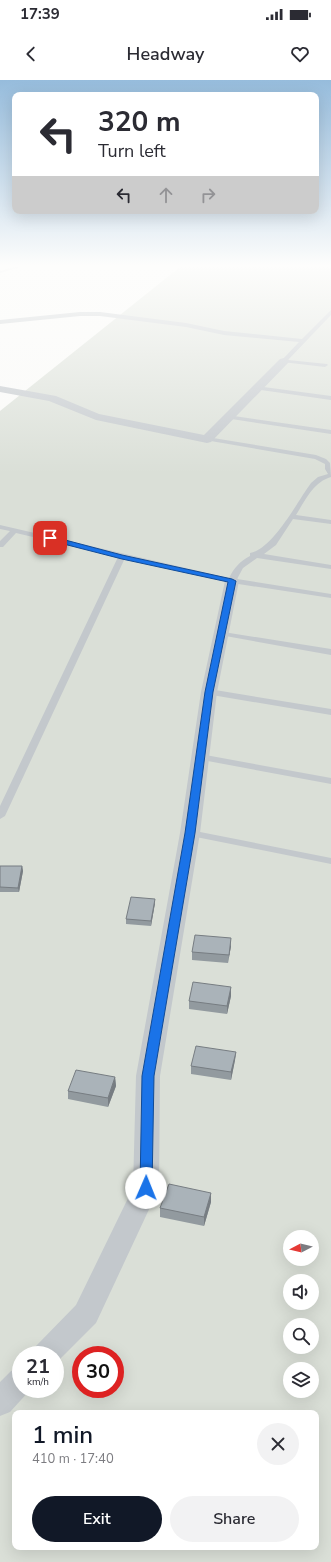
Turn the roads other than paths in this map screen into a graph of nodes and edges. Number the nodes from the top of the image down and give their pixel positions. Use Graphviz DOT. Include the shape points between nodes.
graph roads {
  1 [pos="255,336"];
  2 [pos="307,336"];
  3 [pos="302,341"];
  4 [pos="331,358"];
  5 [pos="284,361"];
  6 [pos="328,366"];
  7 [pos="256,388"];
  8 [pos="0,389"];
  9 [pos="331,398"];
  10 [pos="227,417"];
  11 [pos="331,432"];
  12 [pos="207,438"];
  13 [pos="331,474"];
  14 [pos="291,517"];
  15 [pos="331,522"];
  16 [pos="0,527"];
  17 [pos="14,530"];
  18 [pos="0,545"];
  19 [pos="122,556"];
  20 [pos="254,556"];
  21 [pos="331,567"];
  22 [pos="232,581"];
  23 [pos="331,596"];
  24 [pos="220,633"];
  25 [pos="331,652"];
  26 [pos="209,692"];
  27 [pos="331,712"];
  28 [pos="200,757"];
  29 [pos="331,782"];
  30 [pos="0,816"];
  31 [pos="190,833"];
  32 [pos="331,861"];
  33 [pos="55,1346"];
  34 [pos="12,1389"];
  35 [pos="0,1402"];
  1 -- 3 [label="lane"];
  2 -- 3 [label="lane"];
  3 -- 5 [label="lane"];
  4 -- 6 [label="lane"];
  5 -- 6 [label="lane"];
  5 -- 7 [label="street"];
  7 -- 9 [label="lane"];
  7 -- 10 [label="street"];
  8 -- 12 [label="street" via="52,398 96,417"];
  10 -- 11 [label="lane"];
  10 -- 12 [label="street"];
  12 -- 13 [label="lane" via="316,457 328,464"];
  13 -- 14 [label="lane" via="313,484"];
  14 -- 15 [label="lane"];
  14 -- 20 [label="lane" via="273,544"];
  16 -- 17 [label="lane"];
  17 -- 18 [label="lane"];
  17 -- 19 [label="lane"];
  19 -- 22 [label="lane"];
  19 -- 30 [label="lane"];
  20 -- 21 [label="lane"];
  20 -- 22 [label="lane" via="236,570"];
  22 -- 23 [label="lane"];
  22 -- 24 [label="street"];
  24 -- 25 [label="lane"];
  24 -- 26 [label="street"];
  26 -- 27 [label="lane"];
  26 -- 28 [label="street"];
  28 -- 29 [label="lane"];
  28 -- 31 [label="street"];
  31 -- 32 [label="lane"];
  31 -- 33 [label="street" via="148,1076 146,1188 86,1314"];
  34 -- 35 [label="street"];
}
